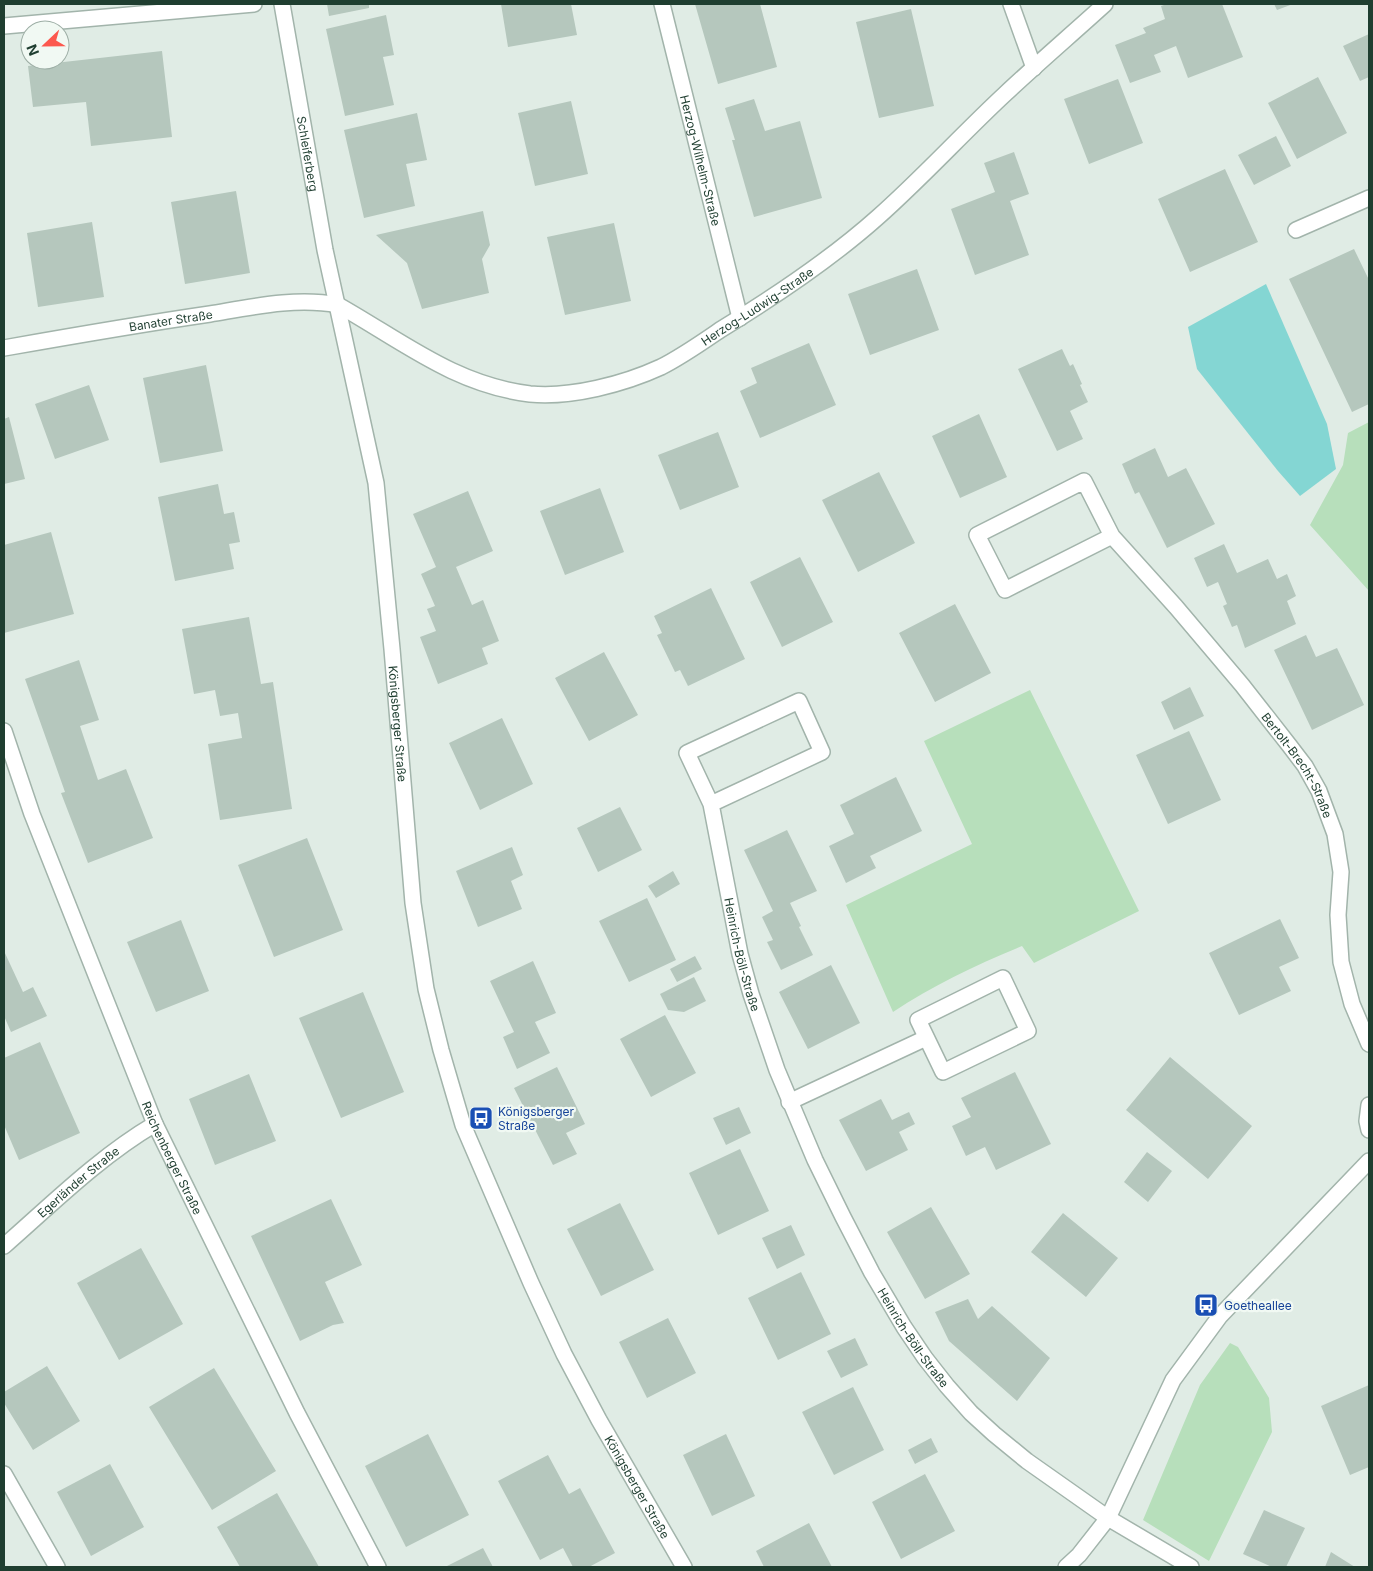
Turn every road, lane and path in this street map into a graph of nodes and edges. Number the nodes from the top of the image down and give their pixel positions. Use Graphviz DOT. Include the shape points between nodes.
graph roads {
  1 [pos="254,4"];
  2 [pos="282,4"];
  3 [pos="662,4"];
  4 [pos="1011,4"];
  5 [pos="1105,4"];
  6 [pos="4,26"];
  7 [pos="1034,68"];
  8 [pos="1369,198"];
  9 [pos="1296,230"];
  10 [pos="338,305"];
  11 [pos="740,318"];
  12 [pos="4,348"];
  13 [pos="1112,536"];
  14 [pos="4,730"];
  15 [pos="711,804"];
  16 [pos="926,1038"];
  17 [pos="1369,1044"];
  18 [pos="789,1102"];
  19 [pos="1369,1105"];
  20 [pos="155,1124"];
  21 [pos="1369,1130"];
  22 [pos="1369,1161"];
  23 [pos="4,1246"];
  24 [pos="4,1474"];
  25 [pos="1108,1518"];
  26 [pos="58,1567"];
  27 [pos="378,1567"];
  28 [pos="684,1567"];
  29 [pos="1066,1567"];
  30 [pos="1191,1567"];
  1 -- 6 [label="street"];
  2 -- 10 [label="street, Schleiferberg" via="325,250"];
  3 -- 11 [label="street, Herzog-Wilhelm-Straße"];
  4 -- 7 [label="street"];
  5 -- 7 [label="street, Herzog-Ludwig-Straße"];
  7 -- 11 [label="street, Herzog-Ludwig-Straße" via="878,217 800,278"];
  8 -- 9 [label="street"];
  10 -- 11 [label="street, Herzog-Ludwig-Straße" via="444,368 490,386 533,394 593,389 636,377 663,366"];
  10 -- 12 [label="street, Banater Straße" via="304,301 271,305"];
  10 -- 28 [label="street, Königsberger Straße" via="376,484 413,903 426,989 441,1050 463,1125 564,1354"];
  13 -- 13 [label="street, Bertolt-Brecht-Straße" via="1084,481 977,535 1005,590"];
  13 -- 17 [label="street, Bertolt-Brecht-Straße" via="1242,684 1305,766 1319,791 1335,834 1339,858 1338,941 1341,962 1352,1004"];
  14 -- 20 [label="street, Reichenberger Straße" via="32,814"];
  15 -- 15 [label="street, Heinrich-Böll-Straße" via="822,752 799,701 687,753"];
  15 -- 18 [label="street, Heinrich-Böll-Straße" via="748,986"];
  16 -- 16 [label="street" via="943,1072 1028,1031 1003,978 918,1020"];
  16 -- 18 [label="street"];
  18 -- 25 [label="street, Heinrich-Böll-Straße" via="864,1257 925,1358 971,1413 994,1434"];
  19 -- 21 [label="street"];
  20 -- 23 [label="street, Egerländer Straße" via="106,1158"];
  20 -- 27 [label="street, Reichenberger Straße" via="297,1413"];
  22 -- 25 [label="street" via="1220,1316 1173,1380"];
  24 -- 26 [label="street"];
  25 -- 29 [label="street"];
  25 -- 30 [label="street, Heinrich-Böll-Straße"];
}
